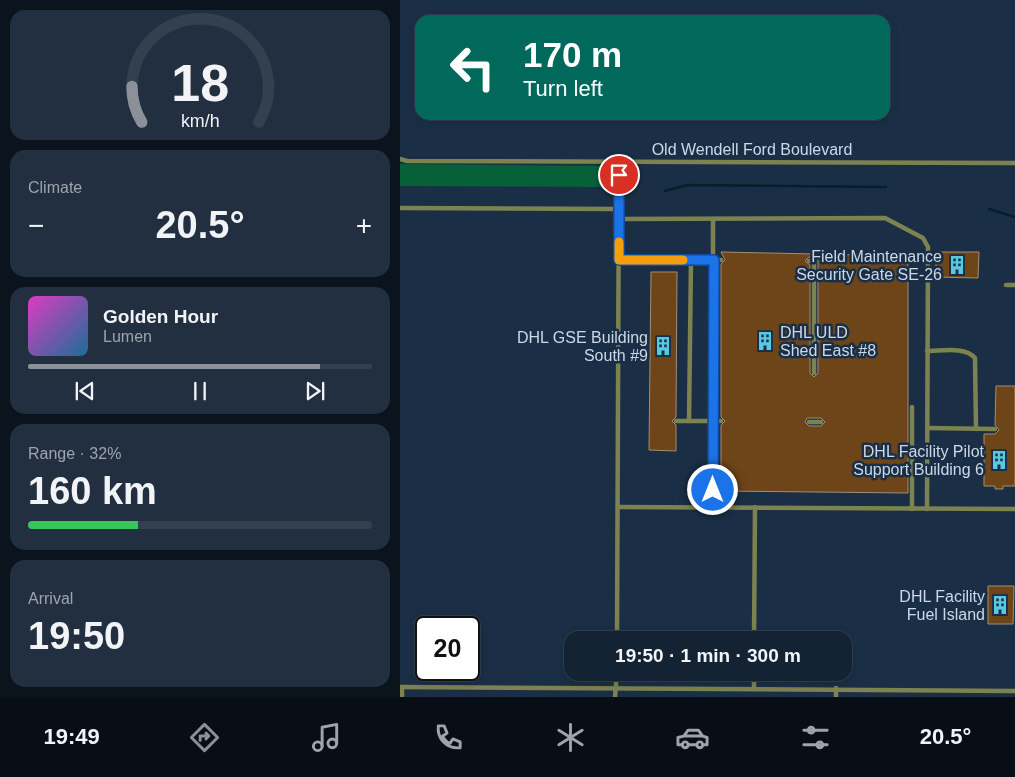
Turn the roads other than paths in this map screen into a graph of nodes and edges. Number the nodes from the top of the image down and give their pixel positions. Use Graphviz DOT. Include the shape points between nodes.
graph roads {
  1 [pos="400,159"];
  2 [pos="619,161"];
  3 [pos="1015,163"];
  4 [pos="400,208"];
  5 [pos="619,209"];
  6 [pos="619,219"];
  7 [pos="714,219"];
  8 [pos="619,260"];
  9 [pos="691,260"];
  10 [pos="714,260"];
  11 [pos="721,260"];
  12 [pos="809,261"];
  13 [pos="1006,285"];
  14 [pos="1015,285"];
  15 [pos="927,350"];
  16 [pos="814,373"];
  17 [pos="912,407"];
  18 [pos="676,421"];
  19 [pos="689,421"];
  20 [pos="713,421"];
  21 [pos="721,421"];
  22 [pos="809,422"];
  23 [pos="821,422"];
  24 [pos="927,428"];
  25 [pos="976,429"];
  26 [pos="995,429"];
  27 [pos="618,507"];
  28 [pos="714,507"];
  29 [pos="755,507"];
  30 [pos="912,509"];
  31 [pos="927,509"];
  32 [pos="1015,509"];
  33 [pos="617,631"];
  34 [pos="754,631"];
  35 [pos="617,681"];
  36 [pos="754,681"];
  37 [pos="401,687"];
  38 [pos="617,688"];
  39 [pos="754,688"];
  40 [pos="836,688"];
  41 [pos="1015,690"];
  42 [pos="402,697"];
  43 [pos="615,697"];
  44 [pos="836,697"];
  1 -- 2 [label="lane, Old Wendell Ford Boulevard"];
  2 -- 3 [label="lane, Old Wendell Ford Boulevard"];
  2 -- 5 [label="lane"];
  4 -- 5 [label="lane"];
  5 -- 6 [label="lane"];
  6 -- 7 [label="lane"];
  6 -- 8 [label="lane"];
  7 -- 10 [label="lane"];
  7 -- 15 [label="lane" via="885,218 923,238 928,247"];
  8 -- 9 [label="lane"];
  8 -- 27 [label="lane"];
  9 -- 10 [label="lane"];
  9 -- 19 [label="lane"];
  10 -- 11 [label="lane"];
  10 -- 20 [label="lane"];
  12 -- 16 [label="lane" via="814,261"];
  13 -- 14 [label="lane"];
  15 -- 24 [label="lane"];
  15 -- 25 [label="lane" via="964,351 975,358"];
  17 -- 30 [label="lane"];
  18 -- 19 [label="lane"];
  19 -- 20 [label="lane"];
  20 -- 21 [label="lane"];
  20 -- 28 [label="lane"];
  22 -- 23 [label="lane"];
  24 -- 25 [label="lane"];
  24 -- 31 [label="lane"];
  25 -- 26 [label="lane"];
  27 -- 28 [label="lane"];
  27 -- 33 [label="lane"];
  28 -- 29 [label="lane"];
  29 -- 30 [label="lane"];
  29 -- 34 [label="lane"];
  30 -- 31 [label="lane"];
  31 -- 32 [label="lane"];
  35 -- 38 [label="lane"];
  36 -- 39 [label="lane"];
  37 -- 38 [label="lane"];
  37 -- 42 [label="lane"];
  38 -- 39 [label="lane"];
  38 -- 43 [label="lane"];
  39 -- 40 [label="lane"];
  40 -- 41 [label="lane"];
  40 -- 44 [label="lane"];
}
